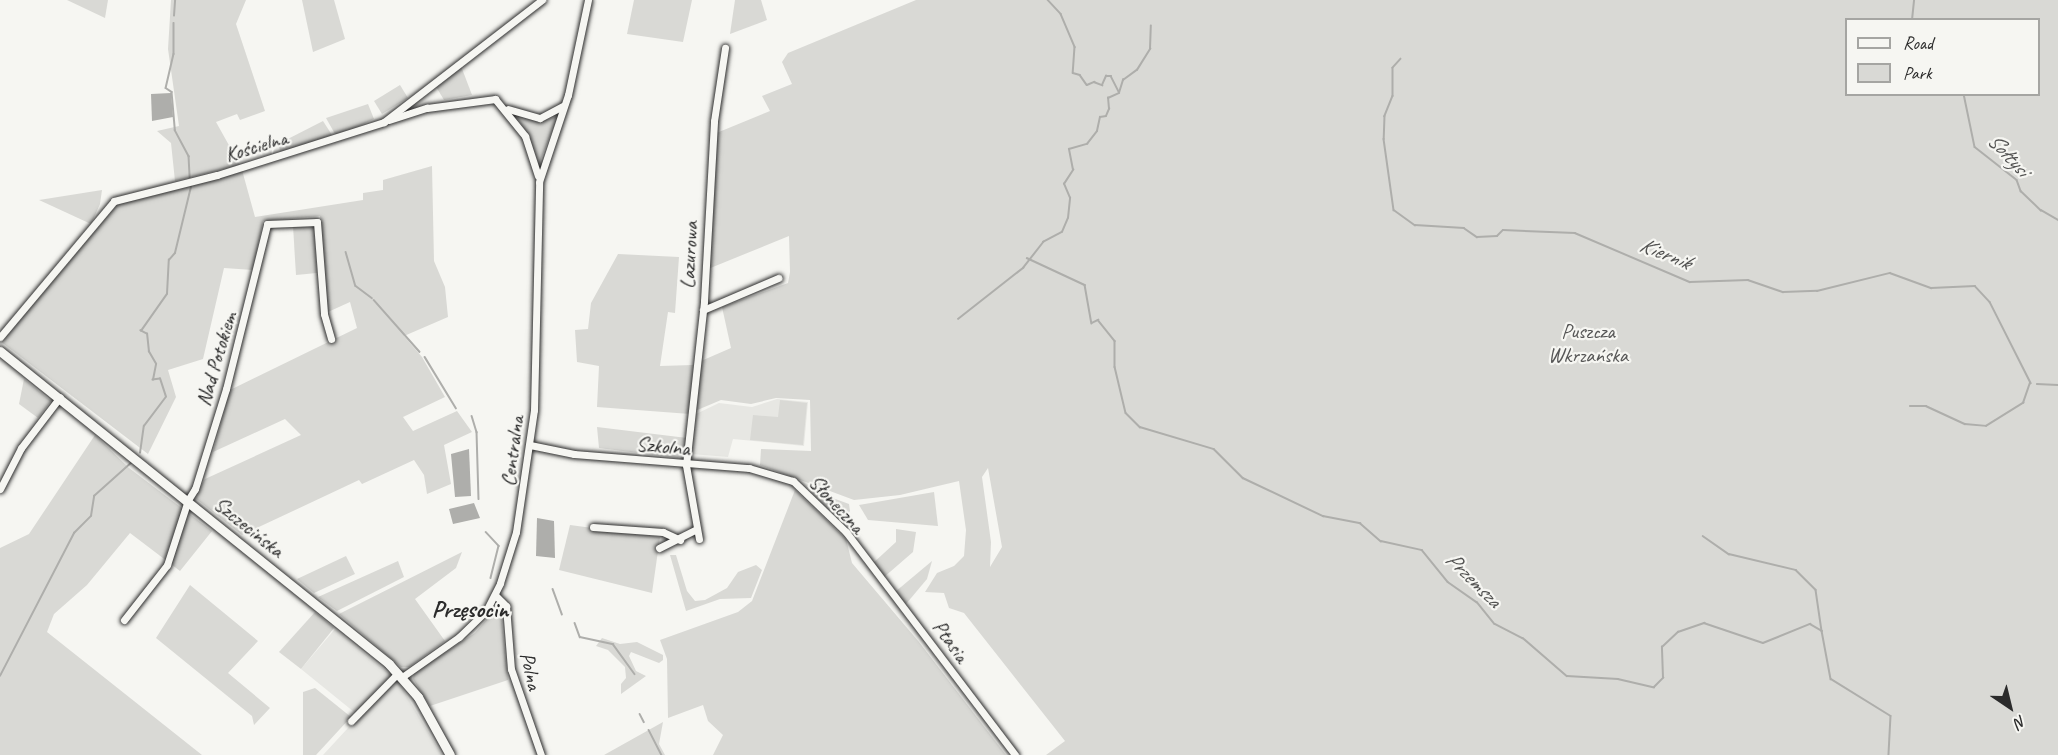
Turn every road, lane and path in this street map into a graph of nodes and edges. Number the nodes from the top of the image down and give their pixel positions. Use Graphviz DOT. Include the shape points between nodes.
graph roads {
  1 [pos="542,0"];
  2 [pos="588,0"];
  3 [pos="725,48"];
  4 [pos="412,99"];
  5 [pos="565,105"];
  6 [pos="507,109"];
  7 [pos="418,110"];
  8 [pos="384,122"];
  9 [pos="539,182"];
  10 [pos="778,278"];
  11 [pos="703,310"];
  12 [pos="0,337"];
  13 [pos="331,339"];
  14 [pos="0,351"];
  15 [pos="60,397"];
  16 [pos="530,445"];
  17 [pos="686,465"];
  18 [pos="793,481"];
  19 [pos="0,489"];
  20 [pos="188,500"];
  21 [pos="593,527"];
  22 [pos="697,529"];
  23 [pos="699,539"];
  24 [pos="680,540"];
  25 [pos="659,548"];
  26 [pos="856,549"];
  27 [pos="495,595"];
  28 [pos="124,620"];
  29 [pos="400,675"];
  30 [pos="351,721"];
  31 [pos="450,755"];
  32 [pos="541,755"];
  33 [pos="1015,755"];
  1 -- 4 [label="street, Kościelna"];
  2 -- 5 [label="street, Centralna"];
  3 -- 11 [label="street, Lazurowa" via="714,121"];
  4 -- 7 [label="street"];
  4 -- 8 [label="street, Kościelna"];
  5 -- 6 [label="street" via="540,118"];
  5 -- 9 [label="street, Centralna"];
  6 -- 7 [label="street" via="495,99 486,98"];
  6 -- 9 [label="street, Centralna" via="530,146"];
  7 -- 8 [label="street"];
  8 -- 12 [label="street, Kościelna" via="217,176 114,201"];
  9 -- 16 [label="street, Centralna"];
  10 -- 11 [label="street"];
  11 -- 17 [label="street, Lazurowa"];
  13 -- 20 [label="street, Nad Potokiem" via="324,314 317,222 267,224 226,389 195,489"];
  14 -- 15 [label="street, Szczecińska"];
  15 -- 19 [label="street" via="21,448"];
  15 -- 20 [label="street, Szczecińska"];
  16 -- 17 [label="street, Szkolna" via="574,454"];
  16 -- 27 [label="street, Centralna" via="516,532"];
  17 -- 18 [label="street, Szkolna" via="749,468"];
  17 -- 22 [label="street, Lazurowa"];
  18 -- 26 [label="street, Słoneczna" via="846,532"];
  20 -- 28 [label="street, Nad Potokiem" via="167,565"];
  20 -- 29 [label="street, Szczecińska"];
  21 -- 24 [label="street" via="663,532"];
  22 -- 23 [label="street, Lazurowa"];
  22 -- 24 [label="street"];
  24 -- 25 [label="street"];
  26 -- 33 [label="street, Ptasia" via="922,628"];
  27 -- 29 [label="street, Centralna" via="466,632"];
  27 -- 32 [label="street, Polna" via="506,606 511,669"];
  29 -- 30 [label="street, Centralna"];
  29 -- 31 [label="street, Szczecińska"];
}
